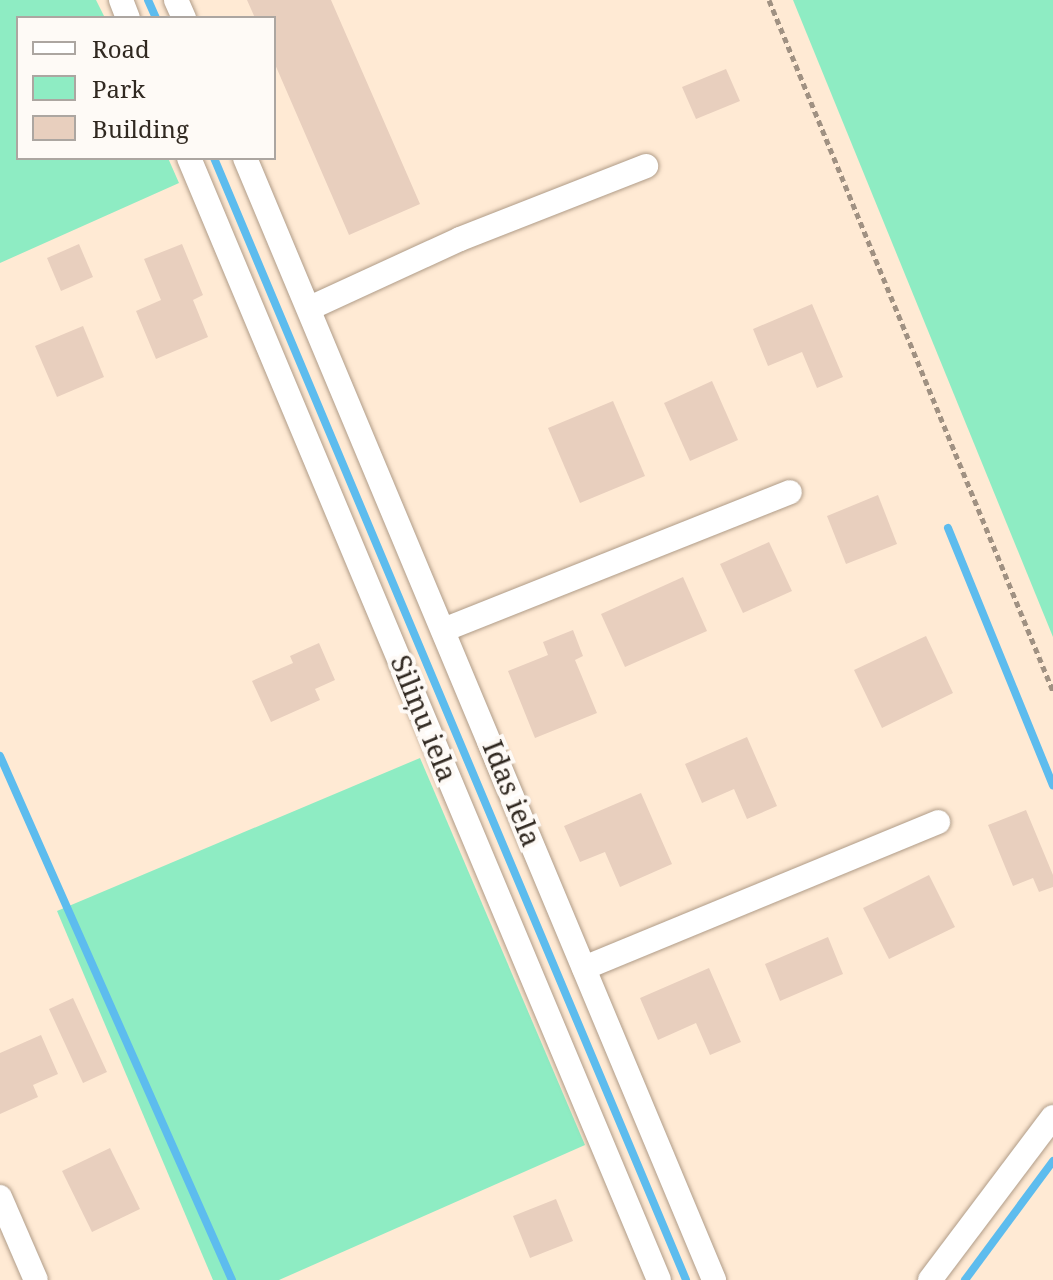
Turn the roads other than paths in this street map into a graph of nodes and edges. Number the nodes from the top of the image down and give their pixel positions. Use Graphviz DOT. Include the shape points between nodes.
graph roads {
  1 [pos="190,160"];
  2 [pos="246,160"];
  3 [pos="646,166"];
  4 [pos="310,308"];
  5 [pos="790,492"];
  6 [pos="446,629"];
  7 [pos="938,822"];
  8 [pos="584,968"];
  9 [pos="1053,1117"];
  10 [pos="0,1197"];
  11 [pos="36,1280"];
  12 [pos="659,1280"];
  13 [pos="714,1280"];
  14 [pos="930,1280"];
  1 -- 12 [label="street, Siliņu iela"];
  2 -- 4 [label="street, Idas iela"];
  3 -- 4 [label="street" via="460,239"];
  4 -- 6 [label="street, Idas iela"];
  5 -- 6 [label="street"];
  6 -- 8 [label="street, Idas iela"];
  7 -- 8 [label="street"];
  8 -- 13 [label="street, Idas iela"];
  9 -- 14 [label="street"];
  10 -- 11 [label="street"];
}
